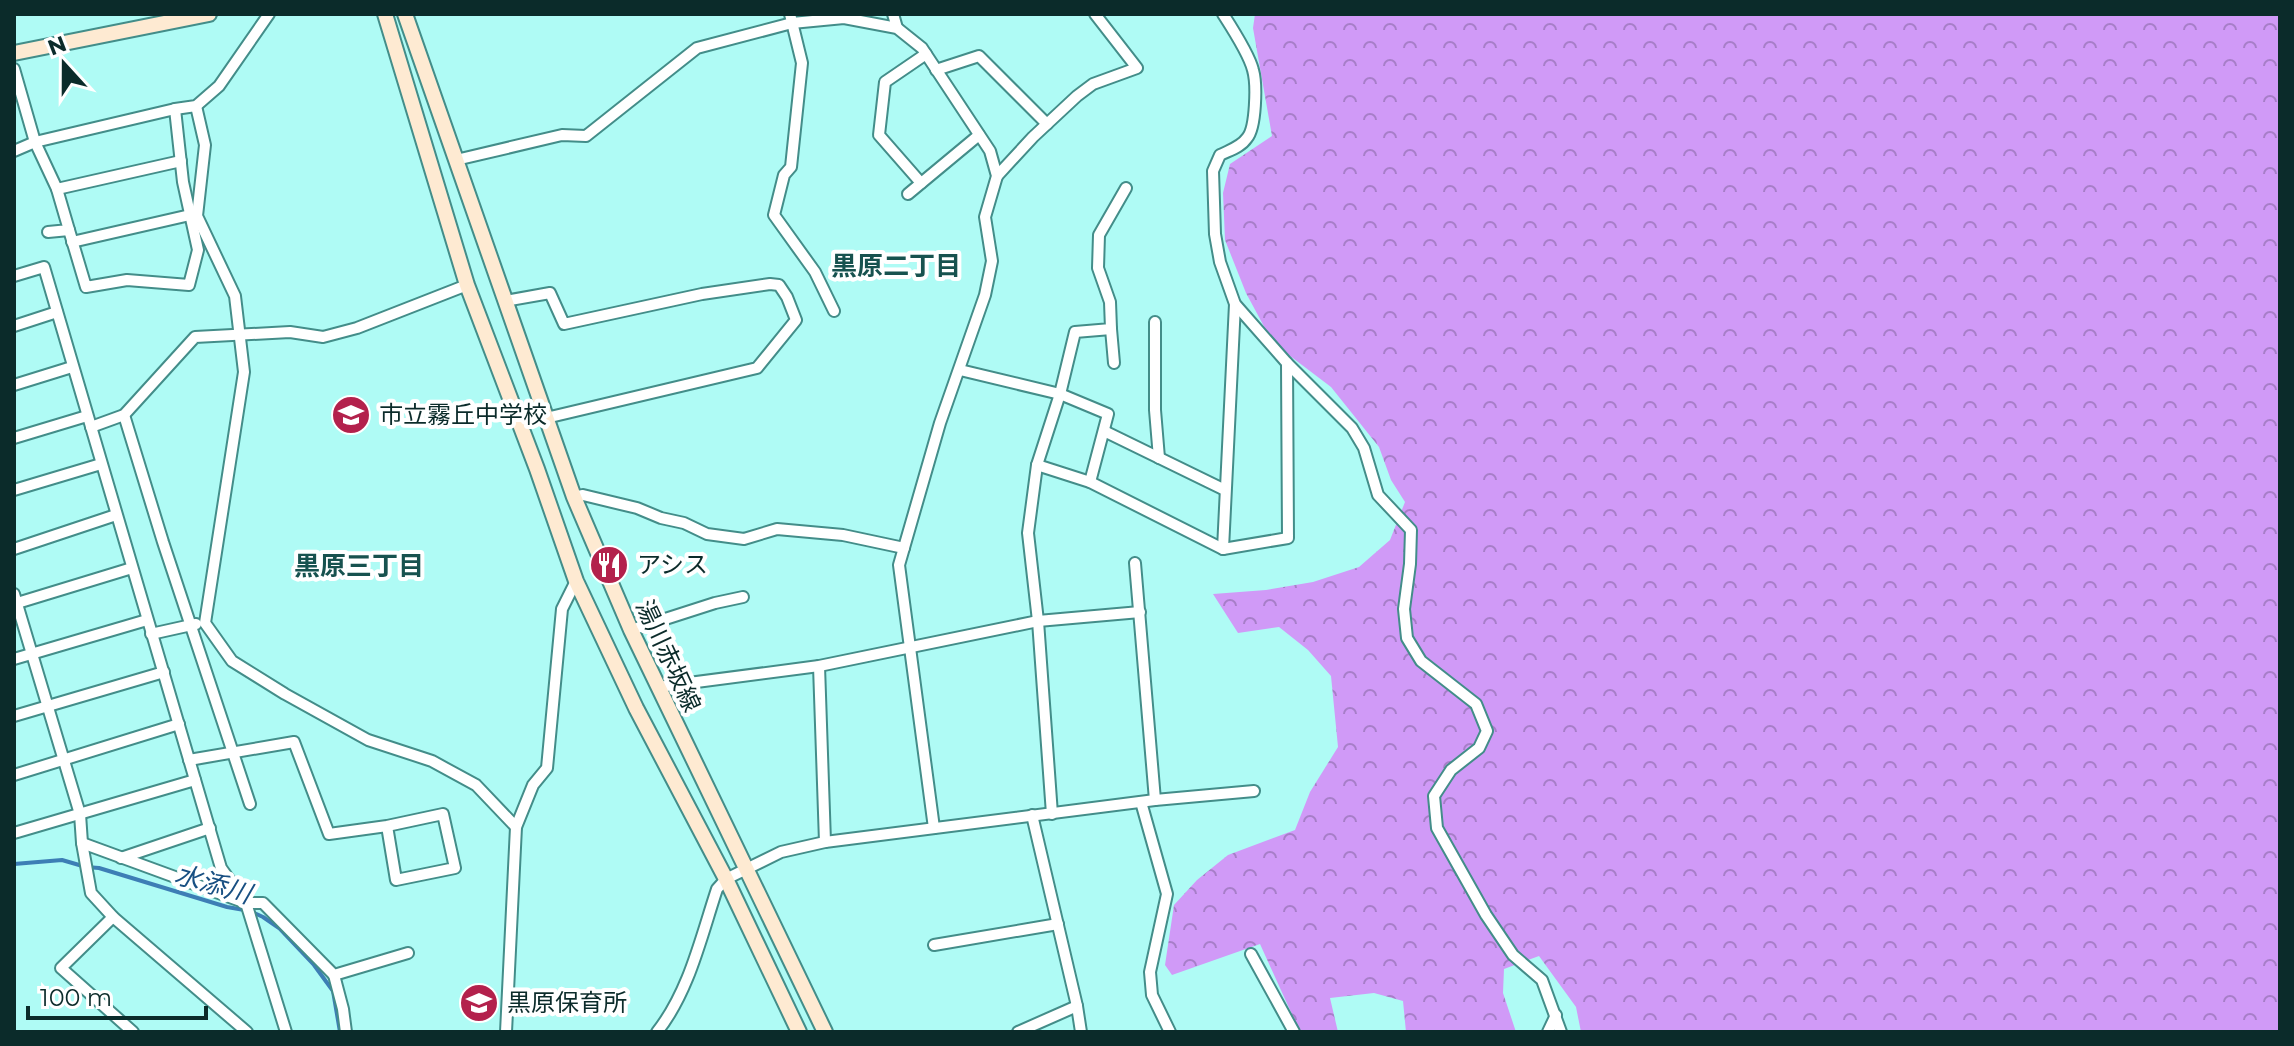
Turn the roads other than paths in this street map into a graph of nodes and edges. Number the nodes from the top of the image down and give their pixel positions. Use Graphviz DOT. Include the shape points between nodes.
graph roads {
  1 [pos="209,14"];
  2 [pos="269,14"];
  3 [pos="385,14"];
  4 [pos="405,14"];
  5 [pos="893,14"];
  6 [pos="1095,14"];
  7 [pos="1223,14"];
  8 [pos="791,18"];
  9 [pos="897,28"];
  10 [pos="14,53"];
  11 [pos="926,54"];
  12 [pos="14,69"];
  13 [pos="936,70"];
  14 [pos="196,106"];
  15 [pos="175,109"];
  16 [pos="1047,124"];
  17 [pos="979,135"];
  18 [pos="35,142"];
  19 [pos="14,151"];
  20 [pos="456,160"];
  21 [pos="181,161"];
  22 [pos="997,176"];
  23 [pos="921,183"];
  24 [pos="1126,188"];
  25 [pos="57,189"];
  26 [pos="908,194"];
  27 [pos="190,215"];
  28 [pos="69,230"];
  29 [pos="48,232"];
  30 [pos="72,242"];
  31 [pos="15,275"];
  32 [pos="467,285"];
  33 [pos="505,301"];
  34 [pos="1235,304"];
  35 [pos="834,311"];
  36 [pos="57,312"];
  37 [pos="1155,322"];
  38 [pos="14,326"];
  39 [pos="1111,329"];
  40 [pos="241,335"];
  41 [pos="1114,363"];
  42 [pos="1287,363"];
  43 [pos="72,367"];
  44 [pos="960,370"];
  45 [pos="14,385"];
  46 [pos="1060,394"];
  47 [pos="124,415"];
  48 [pos="87,416"];
  49 [pos="546,418"];
  50 [pos="91,427"];
  51 [pos="1104,431"];
  52 [pos="14,438"];
  53 [pos="1159,458"];
  54 [pos="101,464"];
  55 [pos="1037,465"];
  56 [pos="1090,482"];
  57 [pos="14,490"];
  58 [pos="1225,490"];
  59 [pos="574,497"];
  60 [pos="116,515"];
  61 [pos="904,548"];
  62 [pos="14,549"];
  63 [pos="1223,549"];
  64 [pos="1135,563"];
  65 [pos="132,568"];
  66 [pos="576,581"];
  67 [pos="743,597"];
  68 [pos="15,600"];
  69 [pos="1140,612"];
  70 [pos="147,620"];
  71 [pos="1038,621"];
  72 [pos="205,623"];
  73 [pos="192,625"];
  74 [pos="631,630"];
  75 [pos="151,634"];
  76 [pos="911,645"];
  77 [pos="32,654"];
  78 [pos="14,659"];
  79 [pos="819,666"];
  80 [pos="164,672"];
  81 [pos="658,687"];
  82 [pos="48,706"];
  83 [pos="14,716"];
  84 [pos="179,724"];
  85 [pos="232,752"];
  86 [pos="64,760"];
  87 [pos="189,760"];
  88 [pos="14,775"];
  89 [pos="195,780"];
  90 [pos="1254,791"];
  91 [pos="1155,800"];
  92 [pos="1141,802"];
  93 [pos="250,804"];
  94 [pos="80,814"];
  95 [pos="1052,814"];
  96 [pos="1032,815"];
  97 [pos="387,826"];
  98 [pos="516,827"];
  99 [pos="210,828"];
  100 [pos="934,828"];
  101 [pos="14,833"];
  102 [pos="825,842"];
  103 [pos="82,843"];
  104 [pos="121,858"];
  105 [pos="746,870"];
  106 [pos="726,879"];
  107 [pos="246,903"];
  108 [pos="113,917"];
  109 [pos="1058,924"];
  110 [pos="934,945"];
  111 [pos="408,953"];
  112 [pos="1251,954"];
  113 [pos="334,975"];
  114 [pos="1077,1006"];
  115 [pos="1556,1015"];
  116 [pos="133,1032"];
  117 [pos="247,1032"];
  118 [pos="286,1032"];
  119 [pos="346,1032"];
  120 [pos="506,1032"];
  121 [pos="657,1032"];
  122 [pos="799,1032"];
  123 [pos="825,1032"];
  124 [pos="1018,1032"];
  125 [pos="1081,1032"];
  126 [pos="1170,1032"];
  127 [pos="1294,1032"];
  128 [pos="1548,1032"];
  129 [pos="1561,1032"];
  1 -- 10 [label="main road"];
  2 -- 14 [label="street" via="219,86"];
  3 -- 32 [label="main road, 湯川赤坂線"];
  4 -- 20 [label="main road, 湯川赤坂線"];
  5 -- 9 [label="street"];
  6 -- 16 [label="street" via="1137,68 1093,84"];
  7 -- 34 [label="street" via="1253,70 1255,118 1250,136 1220,155 1213,171 1215,234"];
  8 -- 9 [label="street" via="844,18"];
  8 -- 20 [label="street" via="697,48 586,136 562,135"];
  8 -- 35 [label="street" via="802,63 800,92 791,167 774,215 815,272"];
  9 -- 11 [label="street"];
  11 -- 13 [label="street"];
  11 -- 23 [label="street" via="885,82 879,135"];
  12 -- 18 [label="street"];
  13 -- 16 [label="street" via="979,56"];
  13 -- 17 [label="street"];
  14 -- 15 [label="street"];
  14 -- 40 [label="street" via="205,145 197,216 235,296"];
  15 -- 18 [label="street"];
  15 -- 21 [label="street"];
  16 -- 22 [label="street"];
  17 -- 22 [label="street"];
  17 -- 23 [label="street"];
  18 -- 19 [label="street"];
  18 -- 25 [label="street"];
  20 -- 33 [label="main road, 湯川赤坂線"];
  21 -- 25 [label="street"];
  21 -- 27 [label="street"];
  22 -- 44 [label="street" via="985,217 992,261"];
  23 -- 26 [label="street"];
  24 -- 39 [label="street" via="1099,235 1098,268 1110,302"];
  25 -- 28 [label="street"];
  27 -- 30 [label="street"];
  27 -- 30 [label="street" via="198,250 189,285 127,280 86,287"];
  28 -- 29 [label="street"];
  28 -- 30 [label="street"];
  31 -- 36 [label="street" via="44,267"];
  32 -- 40 [label="street" via="323,337 290,332"];
  32 -- 66 [label="main road, 湯川赤坂線"];
  33 -- 49 [label="main road, 湯川赤坂線"];
  33 -- 49 [label="street" via="550,293 564,324 770,284 779,285 796,320 757,368"];
  34 -- 42 [label="street"];
  34 -- 58 [label="street"];
  36 -- 38 [label="street"];
  36 -- 43 [label="street"];
  37 -- 53 [label="street"];
  39 -- 41 [label="street"];
  39 -- 46 [label="street" via="1075,332"];
  40 -- 47 [label="street" via="195,337"];
  40 -- 72 [label="street" via="244,372"];
  42 -- 63 [label="street" via="1288,538"];
  42 -- 115 [label="street" via="1352,428 1378,495 1411,530 1404,609 1407,638 1421,661 1476,704 1487,731 1479,748 1451,770 1434,796 1437,828 1513,955 1542,980"];
  43 -- 45 [label="street"];
  43 -- 48 [label="street"];
  44 -- 46 [label="street"];
  44 -- 61 [label="street"];
  46 -- 51 [label="street" via="1108,414"];
  46 -- 55 [label="street"];
  47 -- 50 [label="street"];
  47 -- 73 [label="street"];
  48 -- 50 [label="street"];
  48 -- 52 [label="street"];
  49 -- 59 [label="main road, 湯川赤坂線"];
  50 -- 54 [label="street"];
  51 -- 53 [label="street"];
  51 -- 56 [label="street"];
  53 -- 58 [label="street"];
  54 -- 57 [label="street"];
  54 -- 60 [label="street"];
  55 -- 56 [label="street"];
  55 -- 71 [label="street" via="1028,533"];
  56 -- 63 [label="street"];
  58 -- 63 [label="street"];
  59 -- 61 [label="street" via="607,499 707,534 744,539 777,529"];
  59 -- 74 [label="main road, 湯川赤坂線"];
  60 -- 62 [label="street"];
  60 -- 65 [label="street"];
  61 -- 76 [label="street" via="899,565"];
  64 -- 69 [label="street"];
  65 -- 68 [label="street"];
  65 -- 70 [label="street"];
  66 -- 98 [label="street" via="562,609 547,768 533,785"];
  66 -- 106 [label="main road, 湯川赤坂線"];
  67 -- 74 [label="street"];
  68 -- 77 [label="street"];
  69 -- 71 [label="street"];
  69 -- 91 [label="street"];
  70 -- 75 [label="street"];
  70 -- 77 [label="street"];
  71 -- 76 [label="street"];
  71 -- 95 [label="street"];
  72 -- 73 [label="street"];
  72 -- 98 [label="street" via="232,661 368,740 432,761 476,785"];
  73 -- 75 [label="street"];
  73 -- 85 [label="street"];
  74 -- 81 [label="main road, 湯川赤坂線"];
  75 -- 80 [label="street"];
  76 -- 79 [label="street"];
  76 -- 100 [label="street"];
  77 -- 78 [label="street"];
  77 -- 82 [label="street"];
  79 -- 81 [label="street"];
  79 -- 102 [label="street"];
  80 -- 82 [label="street"];
  80 -- 84 [label="street"];
  81 -- 105 [label="main road, 湯川赤坂線"];
  82 -- 83 [label="street"];
  82 -- 86 [label="street"];
  84 -- 86 [label="street"];
  84 -- 87 [label="street"];
  85 -- 87 [label="street"];
  85 -- 93 [label="street"];
  85 -- 97 [label="street" via="294,742 329,834"];
  86 -- 88 [label="street"];
  86 -- 94 [label="street"];
  87 -- 89 [label="street"];
  89 -- 94 [label="street"];
  89 -- 99 [label="street"];
  90 -- 91 [label="street"];
  91 -- 92 [label="street"];
  92 -- 95 [label="street"];
  92 -- 126 [label="street" via="1167,894 1150,972 1152,995"];
  94 -- 101 [label="street"];
  94 -- 103 [label="street"];
  95 -- 96 [label="street"];
  96 -- 100 [label="street"];
  96 -- 109 [label="street"];
  97 -- 97 [label="street" via="396,880 455,868 443,814"];
  98 -- 120 [label="street"];
  99 -- 104 [label="street"];
  99 -- 107 [label="street" via="221,868"];
  100 -- 102 [label="street"];
  102 -- 105 [label="street" via="781,852"];
  103 -- 104 [label="street"];
  103 -- 108 [label="street" via="91,893"];
  104 -- 107 [label="street"];
  105 -- 106 [label="street"];
  105 -- 123 [label="main road, 湯川赤坂線"];
  106 -- 121 [label="street" via="717,889 680,998"];
  106 -- 122 [label="main road, 湯川赤坂線"];
  107 -- 113 [label="street" via="263,903"];
  107 -- 118 [label="street"];
  108 -- 116 [label="street" via="61,968"];
  108 -- 117 [label="street"];
  109 -- 110 [label="street"];
  109 -- 114 [label="street"];
  111 -- 113 [label="street"];
  112 -- 127 [label="street"];
  113 -- 119 [label="street"];
  114 -- 124 [label="street"];
  114 -- 125 [label="street"];
  115 -- 128 [label="street"];
  115 -- 129 [label="street"];
}
